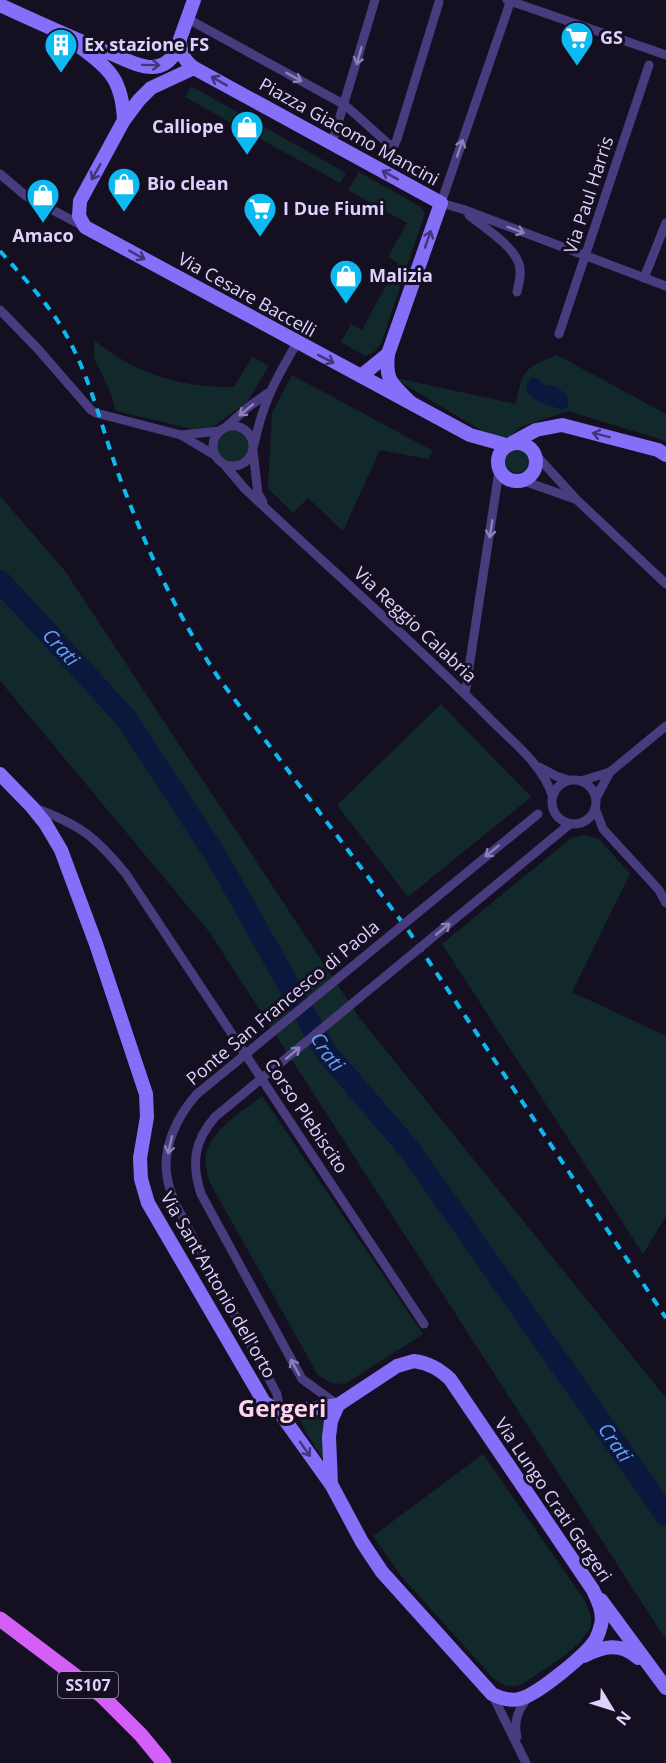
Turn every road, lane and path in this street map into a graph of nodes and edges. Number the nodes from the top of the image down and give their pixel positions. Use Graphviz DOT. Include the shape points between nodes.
graph roads {
  1 [pos="194,0"];
  2 [pos="375,0"];
  3 [pos="509,0"];
  4 [pos="439,2"];
  5 [pos="0,5"];
  6 [pos="188,19"];
  7 [pos="61,33"];
  8 [pos="180,42"];
  9 [pos="666,55"];
  10 [pos="649,65"];
  11 [pos="194,68"];
  12 [pos="345,105"];
  13 [pos="124,120"];
  14 [pos="332,143"];
  15 [pos="0,174"];
  16 [pos="441,203"];
  17 [pos="462,209"];
  18 [pos="666,223"];
  19 [pos="86,227"];
  20 [pos="587,256"];
  21 [pos="644,278"];
  22 [pos="666,286"];
  23 [pos="518,292"];
  24 [pos="0,310"];
  25 [pos="559,334"];
  26 [pos="297,343"];
  27 [pos="388,354"];
  28 [pos="361,376"];
  29 [pos="268,393"];
  30 [pos="411,403"];
  31 [pos="222,430"];
  32 [pos="182,435"];
  33 [pos="470,435"];
  34 [pos="509,444"];
  35 [pos="253,449"];
  36 [pos="534,454"];
  37 [pos="666,455"];
  38 [pos="216,456"];
  39 [pos="224,464"];
  40 [pos="498,466"];
  41 [pos="521,480"];
  42 [pos="577,500"];
  43 [pos="269,511"];
  44 [pos="666,584"];
  45 [pos="465,694"];
  46 [pos="666,726"];
  47 [pos="537,766"];
  48 [pos="610,772"];
  49 [pos="0,774"];
  50 [pos="569,780"];
  51 [pos="581,781"];
  52 [pos="596,798"];
  53 [pos="552,799"];
  54 [pos="32,807"];
  55 [pos="595,808"];
  56 [pos="582,822"];
  57 [pos="570,824"];
  58 [pos="603,829"];
  59 [pos="666,903"];
  60 [pos="424,1324"];
  61 [pos="338,1405"];
  62 [pos="280,1413"];
  63 [pos="331,1484"];
  64 [pos="593,1590"];
  65 [pos="0,1619"];
  66 [pos="578,1659"];
  67 [pos="653,1671"];
  68 [pos="666,1688"];
  69 [pos="492,1694"];
  70 [pos="531,1695"];
  71 [pos="520,1748"];
  72 [pos="164,1763"];
  73 [pos="526,1763"];
  1 -- 6 [label="street"];
  2 -- 12 [label="street, one-way"];
  3 -- 9 [label="street"];
  16 -- 3 [label="street, one-way"];
  4 -- 12 [label="street" via="394,147"];
  5 -- 7 [label="street"];
  6 -- 8 [label="street"];
  6 -- 12 [label="street, one-way"];
  7 -- 8 [label="street, one-way" via="152,67 170,60"];
  7 -- 13 [label="street" via="111,73 120,88"];
  8 -- 11 [label="street" via="185,61"];
  10 -- 20 [label="street, Via Paul Harris"];
  11 -- 13 [label="street" via="151,88"];
  14 -- 11 [label="street, Piazza Giacomo Mancini, one-way"];
  12 -- 14 [label="street"];
  13 -- 19 [label="street, one-way" via="80,201 79,216"];
  16 -- 14 [label="street, Piazza Giacomo Mancini, one-way"];
  15 -- 19 [label="street" via="26,196"];
  16 -- 17 [label="street"];
  27 -- 16 [label="street, Piazza Giacomo Mancini, one-way"];
  17 -- 20 [label="street, one-way"];
  17 -- 23 [label="street" via="516,256 520,265"];
  18 -- 21 [label="street"];
  19 -- 26 [label="street, Via Cesare Baccelli, one-way"];
  20 -- 21 [label="street"];
  20 -- 25 [label="street, Via Paul Harris"];
  21 -- 22 [label="street"];
  24 -- 32 [label="street, Via Reggio Calabria" via="91,410"];
  26 -- 28 [label="street, Via Cesare Baccelli, one-way"];
  26 -- 29 [label="street"];
  27 -- 28 [label="street"];
  27 -- 30 [label="street" via="388,380"];
  28 -- 30 [label="street, Via Cesare Baccelli"];
  29 -- 31 [label="street, one-way"];
  29 -- 35 [label="street"];
  30 -- 33 [label="street"];
  31 -- 32 [label="street, Via Reggio Calabria"];
  31 -- 35 [label="street, Via Reggio Calabria" via="242,428 250,436"];
  31 -- 38 [label="street" via="214,443"];
  32 -- 38 [label="street, Via Reggio Calabria"];
  33 -- 34 [label="street"];
  33 -- 40 [label="street"];
  34 -- 36 [label="street" via="525,444"];
  37 -- 34 [label="street, one-way" via="562,425 536,430"];
  34 -- 40 [label="street" via="499,454"];
  35 -- 39 [label="street" via="241,464"];
  35 -- 43 [label="street, Via Reggio Calabria" via="258,494"];
  36 -- 41 [label="street" via="534,470"];
  36 -- 42 [label="street"];
  38 -- 39 [label="street, Via Reggio Calabria"];
  39 -- 43 [label="street, Via Reggio Calabria"];
  40 -- 41 [label="street" via="509,479"];
  40 -- 45 [label="street, one-way"];
  41 -- 42 [label="street"];
  42 -- 44 [label="street"];
  43 -- 45 [label="street, Via Reggio Calabria"];
  45 -- 47 [label="street, Via Reggio Calabria"];
  46 -- 48 [label="street"];
  47 -- 50 [label="street, Via Reggio Calabria"];
  47 -- 53 [label="street, Via Reggio Calabria"];
  48 -- 51 [label="street"];
  48 -- 52 [label="street"];
  49 -- 54 [label="street, Via Sant'Antonio dell'orto"];
  50 -- 51 [label="street, Via Reggio Calabria"];
  50 -- 53 [label="street" via="562,783"];
  51 -- 52 [label="street" via="593,790"];
  52 -- 55 [label="street"];
  53 -- 57 [label="street, Via Reggio Calabria" via="552,809 559,819"];
  53 -- 62 [label="street, Ponte San Francesco di Paola, one-way, bridge" via="197,1094 171,1137 166,1173 177,1207 277,1394"];
  54 -- 60 [label="street, Corso Plebiscito" via="85,831 126,874"];
  54 -- 62 [label="street, Via Sant'Antonio dell'orto" via="61,850 146,1094 147,1117 140,1158 148,1203 264,1402"];
  55 -- 56 [label="street"];
  55 -- 58 [label="street"];
  56 -- 57 [label="street"];
  56 -- 58 [label="street"];
  61 -- 57 [label="street, one-way, bridge" via="302,1379 201,1194 195,1161 204,1130"];
  58 -- 59 [label="street" via="659,890"];
  61 -- 62 [label="street, Via Lungo Crati Gergeri"];
  61 -- 63 [label="street" via="328,1437"];
  61 -- 64 [label="street, Via Lungo Crati Gergeri" via="397,1366 414,1361 439,1369 450,1379"];
  62 -- 63 [label="street, one-way"];
  63 -- 69 [label="street" via="382,1572"];
  64 -- 66 [label="street, Via Lungo Crati Gergeri" via="602,1624 596,1639"];
  64 -- 67 [label="street"];
  65 -- 72 [label="main road, SS107" via="102,1696"];
  66 -- 67 [label="street" via="612,1646 634,1654"];
  66 -- 70 [label="street, Via Lungo Crati Gergeri"];
  67 -- 68 [label="street"];
  69 -- 70 [label="street" via="508,1699"];
  69 -- 71 [label="street"];
  70 -- 71 [label="street" via="516,1717"];
  71 -- 73 [label="street"];
}
